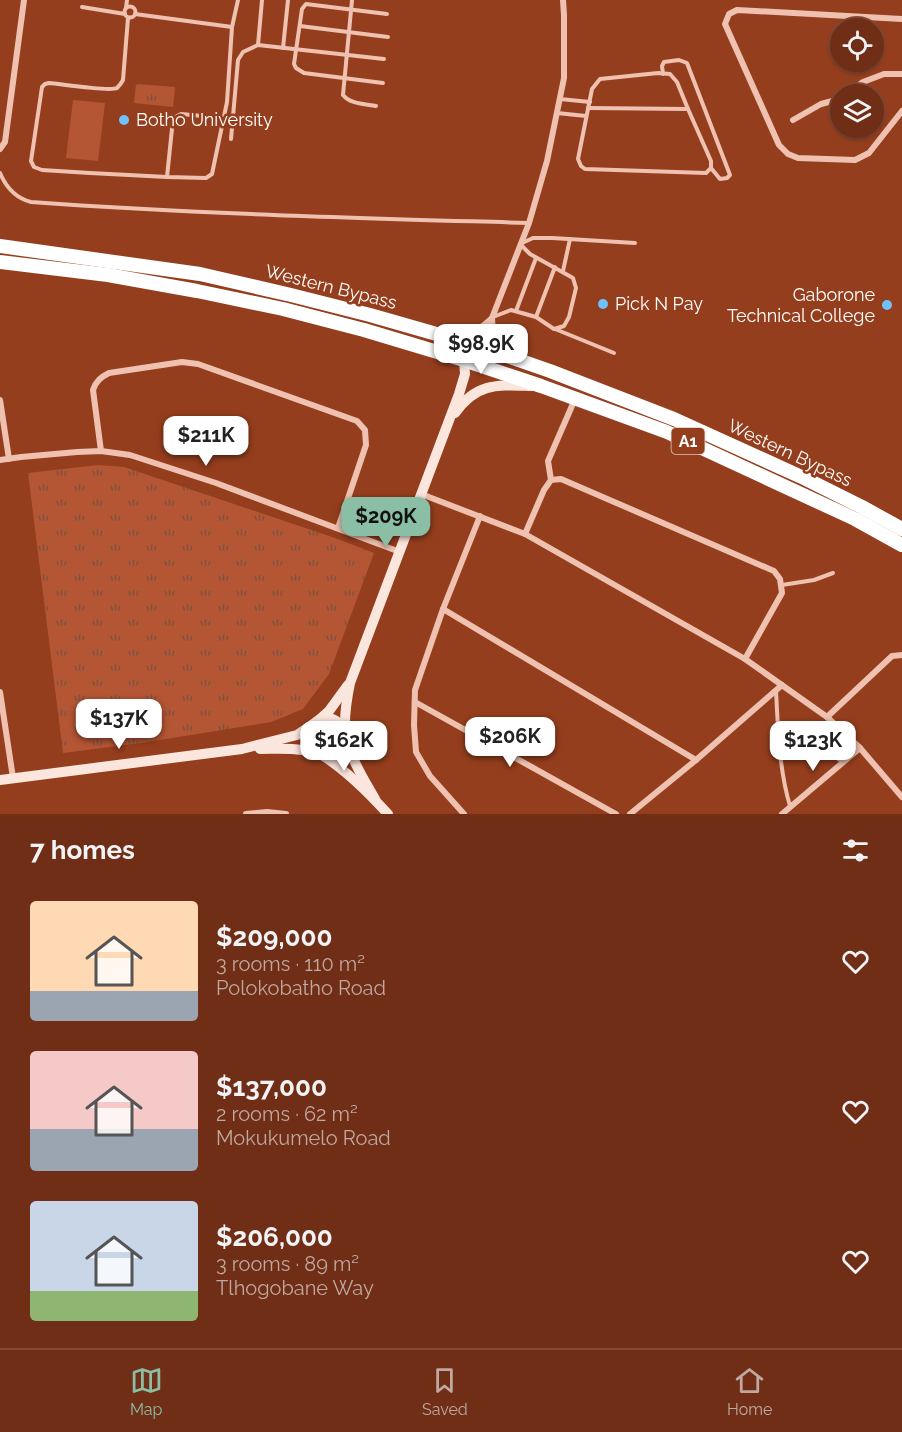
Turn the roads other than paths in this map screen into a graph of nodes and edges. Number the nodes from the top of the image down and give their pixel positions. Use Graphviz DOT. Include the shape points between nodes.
graph roads {
  1 [pos="24,0"];
  2 [pos="127,0"];
  3 [pos="135,0"];
  4 [pos="238,0"];
  5 [pos="262,0"];
  6 [pos="288,0"];
  7 [pos="352,0"];
  8 [pos="563,0"];
  9 [pos="82,7"];
  10 [pos="126,8"];
  11 [pos="351,9"];
  12 [pos="135,12"];
  13 [pos="387,14"];
  14 [pos="126,16"];
  15 [pos="902,19"];
  16 [pos="300,26"];
  17 [pos="232,27"];
  18 [pos="349,33"];
  19 [pos="388,38"];
  20 [pos="258,45"];
  21 [pos="283,48"];
  22 [pos="296,50"];
  23 [pos="347,55"];
  24 [pos="384,59"];
  25 [pos="663,74"];
  26 [pos="902,74"];
  27 [pos="344,78"];
  28 [pos="383,83"];
  29 [pos="860,84"];
  30 [pos="560,99"];
  31 [pos="590,102"];
  32 [pos="830,102"];
  33 [pos="376,106"];
  34 [pos="588,108"];
  35 [pos="688,109"];
  36 [pos="902,111"];
  37 [pos="557,113"];
  38 [pos="586,116"];
  39 [pos="224,118"];
  40 [pos="793,120"];
  41 [pos="231,139"];
  42 [pos="0,149"];
  43 [pos="711,168"];
  44 [pos="0,173"];
  45 [pos="167,177"];
  46 [pos="529,223"];
  47 [pos="570,239"];
  48 [pos="635,243"];
  49 [pos="520,244"];
  50 [pos="0,246"];
  51 [pos="536,258"];
  52 [pos="0,262"];
  53 [pos="555,267"];
  54 [pos="563,271"];
  55 [pos="516,311"];
  56 [pos="536,317"];
  57 [pos="492,318"];
  58 [pos="392,321"];
  59 [pos="554,328"];
  60 [pos="614,353"];
  61 [pos="464,360"];
  62 [pos="550,371"];
  63 [pos="541,386"];
  64 [pos="575,398"];
  65 [pos="0,400"];
  66 [pos="448,422"];
  67 [pos="101,452"];
  68 [pos="9,459"];
  69 [pos="0,460"];
  70 [pos="551,480"];
  71 [pos="421,494"];
  72 [pos="480,516"];
  73 [pos="338,528"];
  74 [pos="902,529"];
  75 [pos="525,534"];
  76 [pos="902,545"];
  77 [pos="400,552"];
  78 [pos="833,573"];
  79 [pos="782,585"];
  80 [pos="442,609"];
  81 [pos="902,655"];
  82 [pos="745,660"];
  83 [pos="350,683"];
  84 [pos="782,685"];
  85 [pos="776,690"];
  86 [pos="0,692"];
  87 [pos="415,702"];
  88 [pos="827,717"];
  89 [pos="316,722"];
  90 [pos="345,732"];
  91 [pos="780,744"];
  92 [pos="242,748"];
  93 [pos="860,748"];
  94 [pos="319,753"];
  95 [pos="696,760"];
  96 [pos="843,762"];
  97 [pos="13,778"];
  98 [pos="0,780"];
  99 [pos="902,797"];
  100 [pos="375,799"];
  101 [pos="790,807"];
  102 [pos="461,811"];
  103 [pos="246,814"];
  104 [pos="286,814"];
  105 [pos="388,814"];
  106 [pos="453,814"];
  107 [pos="616,814"];
  108 [pos="630,814"];
  109 [pos="782,814"];
  1 -- 42 [label="street" via="5,141"];
  2 -- 10 [label="lane"];
  3 -- 12 [label="lane"];
  4 -- 17 [label="lane"];
  5 -- 20 [label="lane"];
  6 -- 21 [label="lane"];
  7 -- 11 [label="lane"];
  8 -- 30 [label="street" via="564,78"];
  9 -- 14 [label="lane"];
  10 -- 12 [label="lane" via="132,7"];
  10 -- 14 [label="lane"];
  11 -- 13 [label="lane"];
  11 -- 16 [label="lane" via="306,4"];
  11 -- 18 [label="lane"];
  12 -- 14 [label="lane" via="131,18"];
  12 -- 17 [label="lane"];
  14 -- 45 [label="lane" via="123,80 114,89 45,84 31,161 42,170"];
  15 -- 36 [label="street" via="737,10 725,24 779,145 788,154 798,158 855,160 869,153"];
  16 -- 18 [label="lane"];
  16 -- 22 [label="lane"];
  17 -- 39 [label="lane"];
  18 -- 19 [label="lane"];
  18 -- 23 [label="lane"];
  20 -- 21 [label="lane"];
  20 -- 41 [label="lane" via="243,52 238,60"];
  21 -- 22 [label="lane"];
  22 -- 23 [label="lane"];
  22 -- 27 [label="lane" via="294,64 304,73"];
  23 -- 24 [label="lane"];
  23 -- 27 [label="lane"];
  25 -- 31 [label="lane" via="600,79 592,89"];
  25 -- 35 [label="lane" via="670,74 677,82"];
  25 -- 43 [label="lane" via="664,62 687,63 730,175 720,179"];
  26 -- 29 [label="street" via="884,74"];
  27 -- 28 [label="lane"];
  27 -- 33 [label="lane" via="345,99"];
  30 -- 31 [label="lane"];
  30 -- 37 [label="street"];
  31 -- 34 [label="lane"];
  32 -- 40 [label="street"];
  34 -- 35 [label="lane"];
  34 -- 38 [label="lane"];
  35 -- 43 [label="lane"];
  37 -- 38 [label="lane"];
  37 -- 46 [label="street"];
  38 -- 43 [label="lane" via="578,159 585,169 706,173"];
  39 -- 45 [label="lane" via="212,174 206,178"];
  39 -- 45 [label="lane" via="181,114 173,119"];
  44 -- 46 [label="lane" via="12,193 31,202 352,219"];
  46 -- 49 [label="street"];
  47 -- 48 [label="lane"];
  47 -- 49 [label="lane" via="533,238"];
  47 -- 54 [label="lane"];
  49 -- 51 [label="lane"];
  49 -- 57 [label="street"];
  50 -- 58 [label="highway, Western Bypass / A1" via="200,274"];
  51 -- 53 [label="lane"];
  51 -- 55 [label="lane"];
  52 -- 61 [label="highway, Western Bypass / A1" via="108,275 208,293 283,309"];
  53 -- 54 [label="lane"];
  53 -- 56 [label="lane"];
  54 -- 59 [label="lane" via="573,278 576,288 569,318 564,326"];
  55 -- 56 [label="lane"];
  55 -- 57 [label="lane"];
  56 -- 59 [label="lane"];
  57 -- 58 [label="street" via="477,330 461,334"];
  57 -- 62 [label="street" via="496,341"];
  58 -- 62 [label="highway, Western Bypass / A1"];
  59 -- 60 [label="lane"];
  61 -- 63 [label="highway, Western Bypass / A1"];
  61 -- 66 [label="street" via="463,383"];
  62 -- 74 [label="highway, Western Bypass / A1" via="694,428 806,479"];
  63 -- 64 [label="highway, Western Bypass / A1"];
  63 -- 66 [label="street" via="486,388 465,401"];
  64 -- 70 [label="street" via="548,461"];
  64 -- 76 [label="highway, Western Bypass / A1" via="667,432 855,519"];
  65 -- 68 [label="street"];
  66 -- 71 [label="street"];
  67 -- 68 [label="street"];
  67 -- 73 [label="street" via="130,454"];
  67 -- 73 [label="street" via="93,390 100,377 182,362 198,364 357,421 365,430 366,445"];
  68 -- 69 [label="street"];
  70 -- 75 [label="street"];
  70 -- 79 [label="street" via="561,479 774,571"];
  71 -- 72 [label="street"];
  71 -- 77 [label="street"];
  72 -- 75 [label="street"];
  72 -- 80 [label="street"];
  73 -- 77 [label="street"];
  75 -- 82 [label="street"];
  77 -- 83 [label="street"];
  78 -- 79 [label="lane"];
  79 -- 82 [label="street" via="782,593"];
  80 -- 87 [label="street" via="417,681"];
  80 -- 95 [label="street"];
  81 -- 88 [label="street" via="892,656"];
  82 -- 84 [label="street"];
  83 -- 89 [label="street"];
  83 -- 90 [label="street"];
  84 -- 85 [label="street"];
  84 -- 88 [label="street"];
  85 -- 91 [label="lane"];
  85 -- 95 [label="street"];
  86 -- 97 [label="street"];
  87 -- 102 [label="street" via="416,753 430,776"];
  87 -- 107 [label="street"];
  88 -- 93 [label="street"];
  89 -- 90 [label="street" via="333,719"];
  89 -- 92 [label="street" via="297,735"];
  89 -- 94 [label="street" via="308,736 312,748"];
  90 -- 94 [label="street" via="340,750 335,754"];
  90 -- 100 [label="street" via="352,757"];
  91 -- 96 [label="lane" via="822,748"];
  91 -- 101 [label="lane"];
  92 -- 94 [label="street"];
  92 -- 97 [label="street"];
  93 -- 96 [label="street"];
  93 -- 99 [label="street"];
  94 -- 100 [label="street" via="340,766"];
  95 -- 108 [label="street"];
  96 -- 101 [label="street"];
  97 -- 98 [label="street"];
  100 -- 105 [label="street"];
  101 -- 109 [label="street"];
  102 -- 106 [label="street"];
  103 -- 104 [label="street"];
}
